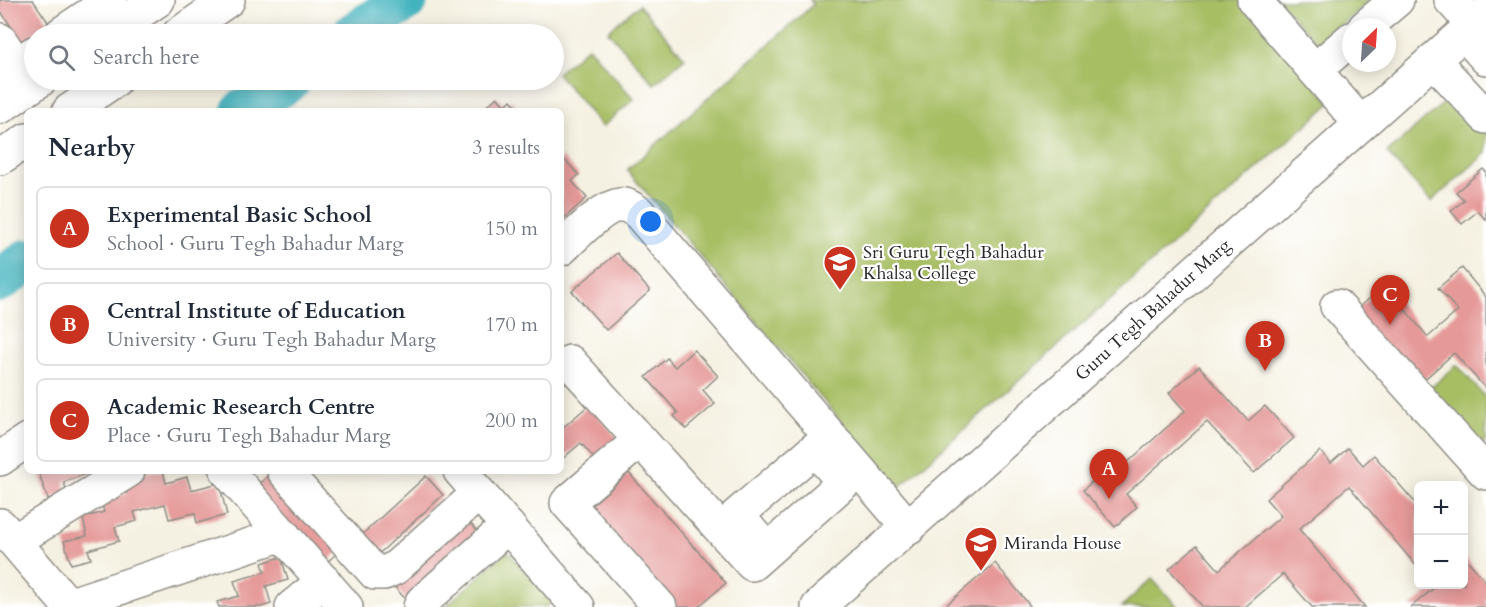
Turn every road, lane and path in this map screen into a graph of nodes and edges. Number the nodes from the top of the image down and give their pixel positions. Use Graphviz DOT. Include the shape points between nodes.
graph roads {
  1 [pos="111,0"];
  2 [pos="158,0"];
  3 [pos="228,0"];
  4 [pos="1254,0"];
  5 [pos="1397,0"];
  6 [pos="1451,0"];
  7 [pos="1376,18"];
  8 [pos="76,24"];
  9 [pos="122,24"];
  10 [pos="193,24"];
  11 [pos="1474,24"];
  12 [pos="1342,47"];
  13 [pos="1486,58"];
  14 [pos="1433,60"];
  15 [pos="18,63"];
  16 [pos="1315,70"];
  17 [pos="100,90"];
  18 [pos="0,107"];
  19 [pos="73,108"];
  20 [pos="1486,117"];
  21 [pos="1361,124"];
  22 [pos="24,142"];
  23 [pos="0,158"];
  24 [pos="564,246"];
  25 [pos="1337,306"];
  26 [pos="570,362"];
  27 [pos="640,440"];
  28 [pos="24,442"];
  29 [pos="0,459"];
  30 [pos="1486,473"];
  31 [pos="122,474"];
  32 [pos="230,474"];
  33 [pos="287,474"];
  34 [pos="851,477"];
  35 [pos="469,482"];
  36 [pos="508,526"];
  37 [pos="909,528"];
  38 [pos="7,533"];
  39 [pos="283,534"];
  40 [pos="767,550"];
  41 [pos="375,573"];
  42 [pos="337,596"];
  43 [pos="568,603"];
  44 [pos="832,603"];
  45 [pos="69,606"];
  46 [pos="292,607"];
  47 [pos="420,607"];
  48 [pos="660,607"];
  1 -- 8 [label="street"];
  2 -- 9 [label="street"];
  3 -- 10 [label="street"];
  4 -- 16 [label="street"];
  5 -- 7 [label="street"];
  6 -- 11 [label="street"];
  11 -- 13 [label="street"];
  11 -- 14 [label="street, Guru Tegh Bahadur Marg"];
  12 -- 16 [label="street"];
  14 -- 20 [label="street"];
  14 -- 21 [label="street, Guru Tegh Bahadur Marg"];
  15 -- 18 [label="street"];
  16 -- 21 [label="street"];
  17 -- 19 [label="street"];
  21 -- 37 [label="street, Guru Tegh Bahadur Marg"];
  22 -- 23 [label="street"];
  24 -- 34 [label="street" via="613,206 625,205 638,212"];
  25 -- 30 [label="street"];
  26 -- 27 [label="street"];
  27 -- 40 [label="street" via="752,564"];
  27 -- 48 [label="street" via="567,503"];
  28 -- 29 [label="street"];
  31 -- 38 [label="street"];
  32 -- 39 [label="street"];
  33 -- 41 [label="street"];
  34 -- 37 [label="street"];
  34 -- 40 [label="street"];
  34 -- 40 [label="street" via="815,449 737,515"];
  35 -- 36 [label="street"];
  35 -- 41 [label="street" via="395,568"];
  36 -- 43 [label="street"];
  36 -- 47 [label="street"];
  37 -- 44 [label="street, Guru Tegh Bahadur Marg"];
  38 -- 45 [label="street"];
  39 -- 42 [label="street"];
  39 -- 45 [label="street"];
  41 -- 42 [label="street"];
  42 -- 46 [label="street"];
}
